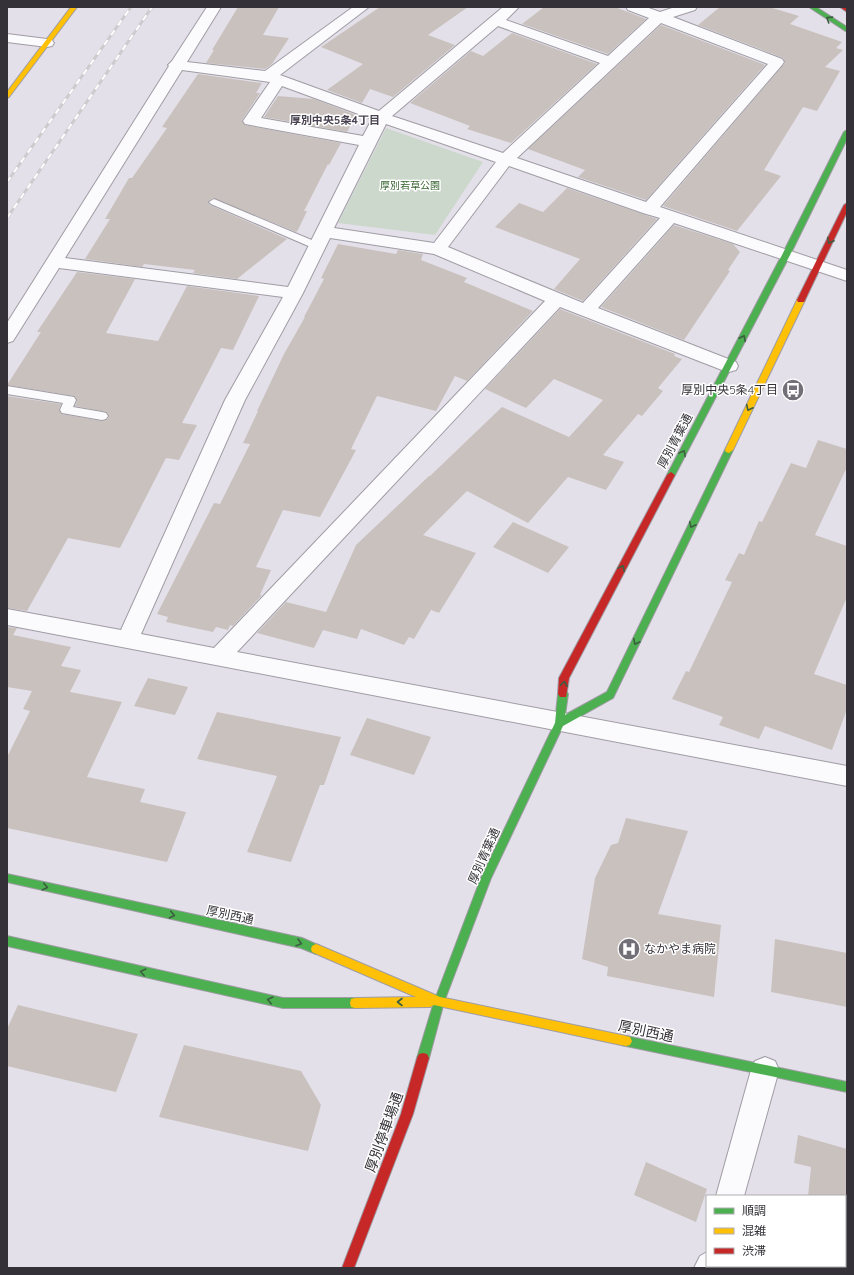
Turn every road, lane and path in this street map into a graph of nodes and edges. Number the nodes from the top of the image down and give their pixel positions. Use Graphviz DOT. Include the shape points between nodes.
graph roads {
  1 [pos="74,7"];
  2 [pos="214,7"];
  3 [pos="362,7"];
  4 [pos="512,7"];
  5 [pos="633,7"];
  6 [pos="690,7"];
  7 [pos="812,7"];
  8 [pos="843,7"];
  9 [pos="847,10"];
  10 [pos="659,17"];
  11 [pos="496,21"];
  12 [pos="847,30"];
  13 [pos="7,38"];
  14 [pos="47,43"];
  15 [pos="611,62"];
  16 [pos="176,65"];
  17 [pos="273,78"];
  18 [pos="7,96"];
  19 [pos="381,117"];
  20 [pos="847,132"];
  21 [pos="368,142"];
  22 [pos="506,159"];
  23 [pos="214,202"];
  24 [pos="847,205"];
  25 [pos="649,209"];
  26 [pos="671,216"];
  27 [pos="321,239"];
  28 [pos="438,249"];
  29 [pos="786,255"];
  30 [pos="55,262"];
  31 [pos="817,266"];
  32 [pos="847,276"];
  33 [pos="294,293"];
  34 [pos="557,299"];
  35 [pos="586,310"];
  36 [pos="7,337"];
  37 [pos="729,366"];
  38 [pos="7,390"];
  39 [pos="102,416"];
  40 [pos="7,617"];
  41 [pos="128,639"];
  42 [pos="220,656"];
  43 [pos="560,722"];
  44 [pos="847,776"];
  45 [pos="7,878"];
  46 [pos="7,941"];
  47 [pos="439,1002"];
  48 [pos="765,1070"];
  49 [pos="847,1087"];
  50 [pos="730,1195"];
  51 [pos="348,1268"];
  1 -- 14 [label="street"];
  2 -- 16 [label="street"];
  3 -- 17 [label="street"];
  4 -- 11 [label="street"];
  5 -- 10 [label="street"];
  6 -- 10 [label="street"];
  12 -- 7 [label="street, one-way"];
  8 -- 9 [label="street"];
  10 -- 15 [label="street"];
  10 -- 25 [label="street" via="777,62"];
  11 -- 15 [label="street"];
  11 -- 19 [label="street"];
  13 -- 14 [label="street"];
  14 -- 18 [label="street"];
  15 -- 22 [label="street"];
  16 -- 17 [label="street"];
  16 -- 30 [label="street"];
  17 -- 19 [label="street"];
  17 -- 21 [label="street" via="250,121"];
  19 -- 21 [label="street"];
  19 -- 22 [label="street"];
  20 -- 29 [label="street, 厚別青葉通"];
  21 -- 27 [label="street"];
  22 -- 25 [label="street"];
  22 -- 28 [label="street"];
  23 -- 27 [label="lane"];
  24 -- 31 [label="street, one-way"];
  25 -- 26 [label="street"];
  26 -- 29 [label="street"];
  26 -- 35 [label="street"];
  27 -- 28 [label="street"];
  27 -- 33 [label="street"];
  28 -- 34 [label="street"];
  29 -- 31 [label="street"];
  37 -- 29 [label="street, 厚別青葉通, one-way"];
  30 -- 33 [label="street"];
  30 -- 36 [label="street"];
  31 -- 32 [label="street"];
  31 -- 43 [label="street, one-way" via="610,695"];
  33 -- 41 [label="street" via="235,400"];
  34 -- 35 [label="street"];
  34 -- 42 [label="street"];
  35 -- 37 [label="street"];
  43 -- 37 [label="street, 厚別青葉通, one-way" via="564,678"];
  38 -- 39 [label="lane" via="70,400 66,410"];
  40 -- 41 [label="street"];
  41 -- 42 [label="street"];
  42 -- 43 [label="street"];
  43 -- 44 [label="street"];
  43 -- 47 [label="street, 厚別青葉通" via="486,878"];
  45 -- 47 [label="street, 厚別西通, one-way" via="302,943"];
  47 -- 46 [label="street, 厚別西通, one-way" via="283,1003"];
  47 -- 48 [label="street, 厚別西通"];
  47 -- 51 [label="street, 厚別停車場通" via="406,1114"];
  48 -- 49 [label="street, 厚別西通"];
  48 -- 50 [label="street"];
}
